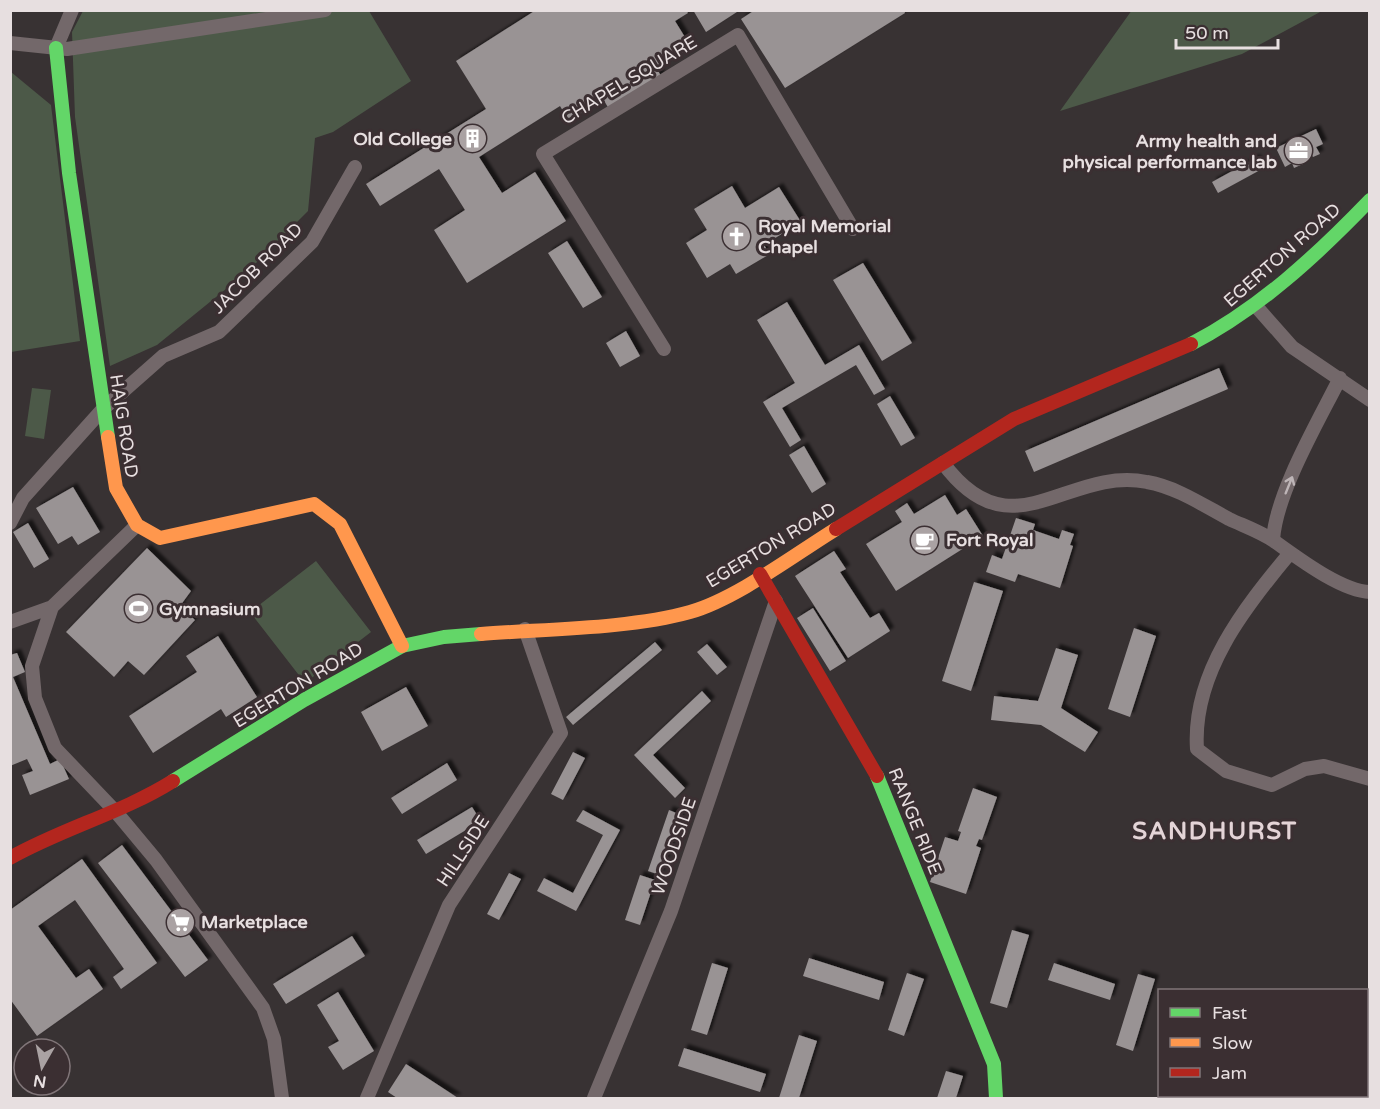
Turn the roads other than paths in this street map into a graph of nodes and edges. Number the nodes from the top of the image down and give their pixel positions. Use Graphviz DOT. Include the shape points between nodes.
graph roads {
  1 [pos="72,10"];
  2 [pos="325,10"];
  3 [pos="10,43"];
  4 [pos="56,48"];
  5 [pos="355,167"];
  6 [pos="1370,200"];
  7 [pos="853,229"];
  8 [pos="1255,305"];
  9 [pos="664,350"];
  10 [pos="1340,378"];
  11 [pos="1370,400"];
  12 [pos="103,409"];
  13 [pos="943,463"];
  14 [pos="10,522"];
  15 [pos="137,525"];
  16 [pos="1273,540"];
  17 [pos="1290,554"];
  18 [pos="760,574"];
  19 [pos="1370,592"];
  20 [pos="776,601"];
  21 [pos="52,607"];
  22 [pos="10,622"];
  23 [pos="525,629"];
  24 [pos="402,646"];
  25 [pos="1370,779"];
  26 [pos="117,812"];
  27 [pos="10,858"];
  28 [pos="282,1098"];
  29 [pos="368,1098"];
  30 [pos="594,1098"];
  31 [pos="996,1098"];
  1 -- 4 [label="street"];
  2 -- 4 [label="street"];
  3 -- 4 [label="street"];
  4 -- 12 [label="street, HAIG ROAD" via="69,173"];
  5 -- 12 [label="street, JACOB ROAD" via="312,242 219,332 164,356"];
  6 -- 8 [label="street, EGERTON ROAD"];
  7 -- 9 [label="street, CHAPEL SQUARE" via="738,35 543,154"];
  8 -- 10 [label="street" via="1292,347"];
  8 -- 13 [label="street, EGERTON ROAD" via="1228,325 1191,344 1014,419"];
  10 -- 11 [label="street"];
  16 -- 10 [label="street, one-way" via="1274,525 1295,469"];
  12 -- 14 [label="street, JACOB ROAD" via="24,498"];
  12 -- 15 [label="street, HAIG ROAD" via="116,488"];
  13 -- 16 [label="street" via="980,499 1007,507 1129,479 1166,487"];
  13 -- 18 [label="street, EGERTON ROAD"];
  15 -- 21 [label="street"];
  15 -- 24 [label="street" via="160,538 314,504 340,524"];
  16 -- 17 [label="street"];
  17 -- 19 [label="street" via="1346,585"];
  17 -- 25 [label="street" via="1233,627 1207,680 1195,728 1197,749 1226,771 1272,785 1305,768 1324,766"];
  18 -- 20 [label="street, RANGE RIDE"];
  18 -- 23 [label="street, EGERTON ROAD" via="730,594 691,612 642,621"];
  20 -- 30 [label="street, WOODSIDE" via="671,911"];
  20 -- 31 [label="street, RANGE RIDE" via="883,785 994,1064"];
  21 -- 22 [label="street"];
  21 -- 26 [label="street" via="32,666 35,698 55,748"];
  23 -- 24 [label="street, EGERTON ROAD" via="444,637"];
  23 -- 29 [label="street, HILLSIDE" via="561,733 449,905"];
  24 -- 26 [label="street, EGERTON ROAD"];
  26 -- 27 [label="street, EGERTON ROAD" via="44,839"];
  26 -- 28 [label="street" via="263,1008 274,1039"];
}
